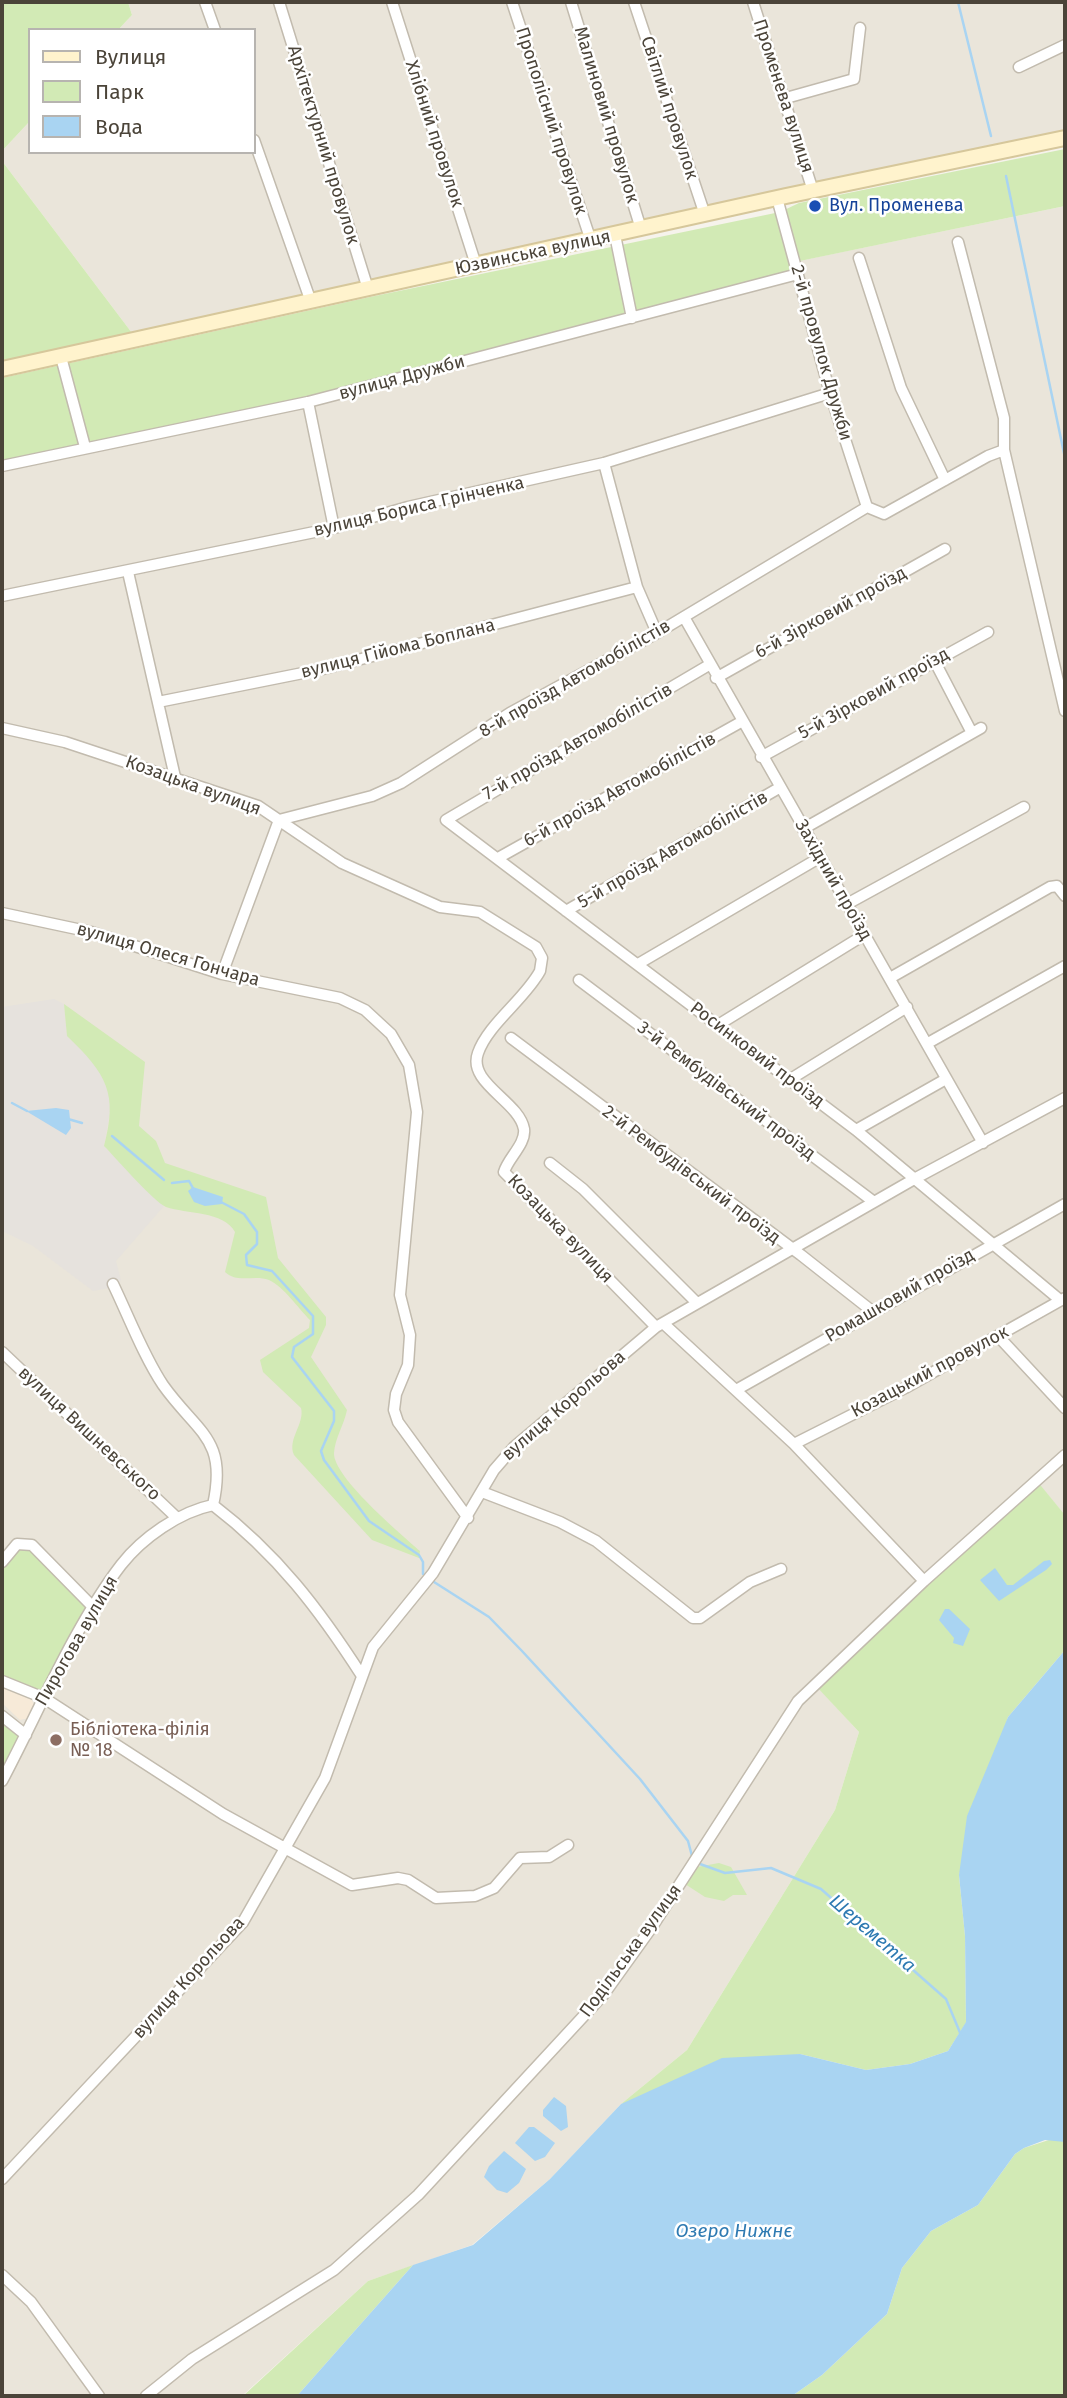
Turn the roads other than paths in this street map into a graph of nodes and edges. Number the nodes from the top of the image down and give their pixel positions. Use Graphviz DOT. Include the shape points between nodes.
graph roads {
  1 [pos="205,2"];
  2 [pos="279,2"];
  3 [pos="392,2"];
  4 [pos="512,2"];
  5 [pos="571,2"];
  6 [pos="634,2"];
  7 [pos="753,2"];
  8 [pos="214,28"];
  9 [pos="860,28"];
  10 [pos="1065,45"];
  11 [pos="1019,67"];
  12 [pos="786,98"];
  13 [pos="1065,138"];
  14 [pos="256,146"];
  15 [pos="813,191"];
  16 [pos="777,198"];
  17 [pos="705,215"];
  18 [pos="641,229"];
  19 [pos="615,235"];
  20 [pos="591,241"];
  21 [pos="958,242"];
  22 [pos="859,258"];
  23 [pos="476,265"];
  24 [pos="798,274"];
  25 [pos="368,289"];
  26 [pos="311,302"];
  27 [pos="632,318"];
  28 [pos="61,356"];
  29 [pos="2,369"];
  30 [pos="830,393"];
  31 [pos="308,402"];
  32 [pos="85,447"];
  33 [pos="1004,450"];
  34 [pos="604,463"];
  35 [pos="2,466"];
  36 [pos="945,480"];
  37 [pos="867,507"];
  38 [pos="334,528"];
  39 [pos="945,549"];
  40 [pos="128,572"];
  41 [pos="637,587"];
  42 [pos="2,596"];
  43 [pos="684,617"];
  44 [pos="988,632"];
  45 [pos="657,633"];
  46 [pos="934,660"];
  47 [pos="709,665"];
  48 [pos="716,678"];
  49 [pos="158,702"];
  50 [pos="1065,711"];
  51 [pos="741,722"];
  52 [pos="2,728"];
  53 [pos="761,757"];
  54 [pos="174,777"];
  55 [pos="779,788"];
  56 [pos="1024,807"];
  57 [pos="279,820"];
  58 [pos="446,820"];
  59 [pos="803,830"];
  60 [pos="498,858"];
  61 [pos="819,858"];
  62 [pos="1065,895"];
  63 [pos="847,904"];
  64 [pos="566,911"];
  65 [pos="2,913"];
  66 [pos="864,935"];
  67 [pos="638,964"];
  68 [pos="1065,966"];
  69 [pos="222,974"];
  70 [pos="890,978"];
  71 [pos="579,980"];
  72 [pos="907,1007"];
  73 [pos="718,1025"];
  74 [pos="511,1038"];
  75 [pos="928,1043"];
  76 [pos="946,1079"];
  77 [pos="789,1080"];
  78 [pos="1065,1098"];
  79 [pos="856,1130"];
  80 [pos="983,1143"];
  81 [pos="550,1163"];
  82 [pos="916,1178"];
  83 [pos="874,1202"];
  84 [pos="1065,1204"];
  85 [pos="993,1244"];
  86 [pos="792,1250"];
  87 [pos="113,1284"];
  88 [pos="1063,1299"];
  89 [pos="697,1303"];
  90 [pos="872,1311"];
  91 [pos="659,1325"];
  92 [pos="998,1336"];
  93 [pos="2,1352"];
  94 [pos="736,1390"];
  95 [pos="1065,1408"];
  96 [pos="794,1444"];
  97 [pos="1065,1455"];
  98 [pos="482,1492"];
  99 [pos="213,1505"];
  100 [pos="176,1517"];
  101 [pos="468,1518"];
  102 [pos="2,1562"];
  103 [pos="781,1569"];
  104 [pos="924,1581"];
  105 [pos="94,1608"];
  106 [pos="362,1676"];
  107 [pos="2,1681"];
  108 [pos="44,1698"];
  109 [pos="2,1716"];
  110 [pos="26,1735"];
  111 [pos="2,1780"];
  112 [pos="568,1845"];
  113 [pos="286,1850"];
  114 [pos="2,2179"];
  115 [pos="2,2274"];
  116 [pos="99,2396"];
  117 [pos="146,2396"];
  1 -- 8 [label="street"];
  2 -- 25 [label="street, Архітектурний провулок"];
  3 -- 23 [label="street, Хлібний провулок"];
  4 -- 20 [label="street, Прополісний провулок"];
  5 -- 18 [label="street, Малиновий провулок"];
  6 -- 17 [label="street, Світлий провулок"];
  7 -- 12 [label="street, Променева вулиця"];
  9 -- 12 [label="street" via="854,79"];
  10 -- 11 [label="street"];
  12 -- 15 [label="street, Променева вулиця"];
  13 -- 15 [label="main road, Юзвинська вулиця"];
  14 -- 26 [label="street"];
  15 -- 16 [label="main road, Юзвинська вулиця"];
  16 -- 17 [label="main road, Юзвинська вулиця"];
  16 -- 24 [label="street, 2-й провулок Дружби"];
  17 -- 18 [label="main road, Юзвинська вулиця"];
  18 -- 19 [label="main road, Юзвинська вулиця"];
  19 -- 20 [label="main road, Юзвинська вулиця"];
  19 -- 27 [label="street"];
  20 -- 23 [label="main road, Юзвинська вулиця"];
  21 -- 33 [label="street" via="1004,418"];
  22 -- 36 [label="street" via="901,388"];
  23 -- 25 [label="main road, Юзвинська вулиця"];
  24 -- 27 [label="street, вулиця Дружби"];
  24 -- 30 [label="street, 2-й провулок Дружби"];
  25 -- 26 [label="main road, Юзвинська вулиця"];
  26 -- 28 [label="main road, Юзвинська вулиця"];
  27 -- 31 [label="street, вулиця Дружби"];
  28 -- 29 [label="main road, Юзвинська вулиця"];
  28 -- 32 [label="street"];
  30 -- 34 [label="street, вулиця Бориса Грінченка"];
  30 -- 37 [label="street, 2-й провулок Дружби"];
  31 -- 32 [label="street, вулиця Дружби"];
  31 -- 38 [label="street"];
  32 -- 35 [label="street, вулиця Дружби"];
  33 -- 36 [label="street, 8-й проїзд Автомобілістів"];
  33 -- 50 [label="street"];
  34 -- 38 [label="street, вулиця Бориса Грінченка"];
  34 -- 41 [label="street"];
  36 -- 37 [label="street, 8-й проїзд Автомобілістів" via="884,514"];
  37 -- 43 [label="street, 8-й проїзд Автомобілістів"];
  38 -- 40 [label="street, вулиця Бориса Грінченка"];
  39 -- 48 [label="street, 6-й Зірковий проїзд"];
  40 -- 42 [label="street, вулиця Бориса Грінченка"];
  40 -- 49 [label="street"];
  41 -- 45 [label="street"];
  41 -- 49 [label="street, вулиця Гійома Боплана" via="323,669"];
  43 -- 45 [label="street, 8-й проїзд Автомобілістів"];
  43 -- 47 [label="street, Західний проїзд"];
  44 -- 46 [label="street, 5-й Зірковий проїзд"];
  45 -- 57 [label="street, 8-й проїзд Автомобілістів" via="510,713 401,783 372,796"];
  46 -- 53 [label="street, 5-й Зірковий проїзд"];
  46 -- 59 [label="street" via="976,731"];
  47 -- 48 [label="street, Західний проїзд"];
  47 -- 58 [label="street, 7-й проїзд Автомобілістів"];
  48 -- 51 [label="street, Західний проїзд"];
  49 -- 54 [label="street"];
  51 -- 53 [label="street, Західний проїзд"];
  51 -- 60 [label="street, 6-й проїзд Автомобілістів"];
  52 -- 54 [label="street, Козацька вулиця" via="58,740"];
  53 -- 55 [label="street, Західний проїзд"];
  54 -- 57 [label="street, Козацька вулиця" via="253,804"];
  55 -- 59 [label="street, Західний проїзд"];
  55 -- 64 [label="street, 5-й проїзд Автомобілістів"];
  56 -- 63 [label="street"];
  57 -- 69 [label="street"];
  57 -- 91 [label="street, Козацька вулиця" via="342,863 440,907 476,910 539,950 542,962 537,977 484,1042 476,1060 478,1070 520,1118 524,1130 504,1172"];
  58 -- 60 [label="street, Росинковий проїзд"];
  59 -- 61 [label="street, Західний проїзд"];
  60 -- 64 [label="street, Росинковий проїзд"];
  61 -- 63 [label="street, Західний проїзд"];
  61 -- 67 [label="street"];
  62 -- 70 [label="street" via="1057,886 1050,887"];
  63 -- 66 [label="street, Західний проїзд"];
  64 -- 67 [label="street, Росинковий проїзд"];
  65 -- 69 [label="street, вулиця Олеся Гончара" via="90,932"];
  66 -- 70 [label="street, Західний проїзд"];
  66 -- 73 [label="street"];
  67 -- 73 [label="street, Росинковий проїзд"];
  68 -- 75 [label="street"];
  69 -- 101 [label="street, вулиця Олеся Гончара" via="351,1002 385,1027 403,1053 414,1082 417,1112 400,1295 410,1335 408,1365 394,1410"];
  70 -- 72 [label="street, Західний проїзд"];
  71 -- 83 [label="street, 3-й Рембудівський проїзд"];
  72 -- 75 [label="street, Західний проїзд"];
  72 -- 77 [label="street"];
  73 -- 77 [label="street, Росинковий проїзд"];
  74 -- 86 [label="street, 2-й Рембудівський проїзд"];
  75 -- 76 [label="street, Західний проїзд"];
  76 -- 79 [label="street"];
  76 -- 80 [label="street, Західний проїзд"];
  77 -- 79 [label="street, Росинковий проїзд"];
  78 -- 80 [label="street, вулиця Корольова"];
  79 -- 82 [label="street, Росинковий проїзд"];
  80 -- 82 [label="street, вулиця Корольова"];
  81 -- 89 [label="street" via="583,1189"];
  82 -- 83 [label="street, вулиця Корольова"];
  82 -- 85 [label="street, Росинковий проїзд"];
  83 -- 86 [label="street, вулиця Корольова"];
  84 -- 85 [label="street, Ромашковий проїзд"];
  85 -- 88 [label="street, Росинковий проїзд"];
  85 -- 90 [label="street, Ромашковий проїзд"];
  86 -- 89 [label="street, вулиця Корольова"];
  86 -- 90 [label="street, 2-й Рембудівський проїзд"];
  87 -- 99 [label="street" via="162,1384 215,1452 220,1472"];
  88 -- 92 [label="street, Козацький провулок"];
  89 -- 91 [label="street, вулиця Корольова"];
  90 -- 94 [label="street, Ромашковий проїзд"];
  91 -- 94 [label="street, Козацька вулиця"];
  91 -- 98 [label="street, вулиця Корольова" via="526,1435 494,1470"];
  92 -- 95 [label="street"];
  92 -- 96 [label="street, Козацький провулок"];
  93 -- 100 [label="street, вулиця Вишневського"];
  94 -- 96 [label="street, Козацька вулиця"];
  96 -- 104 [label="street, Козацька вулиця"];
  97 -- 104 [label="street, Подільська вулиця"];
  98 -- 101 [label="street, вулиця Корольова"];
  98 -- 103 [label="street" via="596,1541 693,1618 700,1618 750,1582"];
  99 -- 100 [label="street, Пирогова вулиця"];
  99 -- 106 [label="street" via="250,1535 320,1610"];
  100 -- 105 [label="street, Пирогова вулиця" via="122,1565"];
  101 -- 106 [label="street, вулиця Корольова" via="433,1573 377,1640"];
  102 -- 105 [label="street" via="17,1544 32,1545"];
  104 -- 117 [label="street, Подільська вулиця" via="798,1701 604,1994 418,2195 334,2270 192,2359"];
  105 -- 108 [label="street, Пирогова вулиця"];
  106 -- 113 [label="street, вулиця Корольова" via="331,1766"];
  107 -- 108 [label="street"];
  108 -- 110 [label="street, Пирогова вулиця"];
  108 -- 113 [label="street"];
  109 -- 110 [label="street"];
  110 -- 111 [label="street, Пирогова вулиця"];
  112 -- 113 [label="street" via="550,1857 520,1857 490,1891 449,1899 429,1895 403,1878 352,1885"];
  113 -- 114 [label="street, вулиця Корольова" via="235,1932"];
  115 -- 116 [label="street" via="31,2302"];
}
